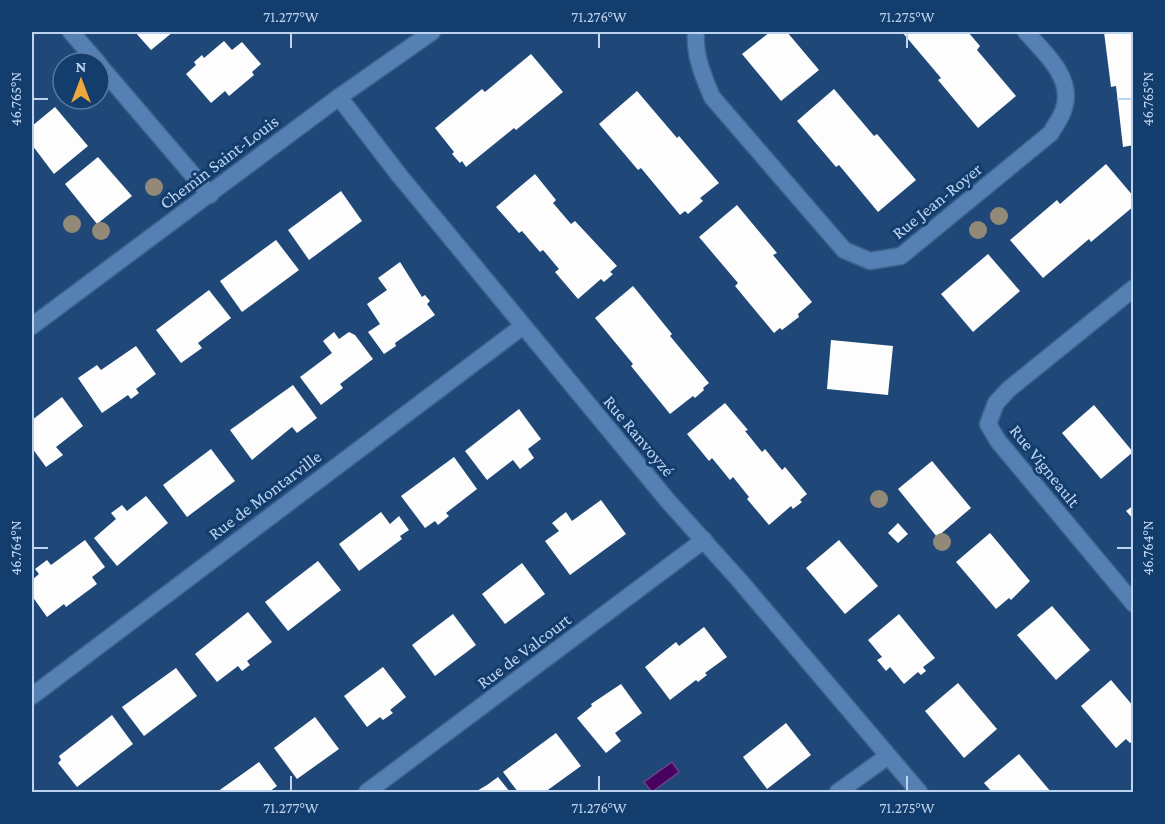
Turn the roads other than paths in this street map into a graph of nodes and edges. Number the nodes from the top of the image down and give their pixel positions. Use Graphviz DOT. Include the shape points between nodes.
graph roads {
  1 [pos="71,32"];
  2 [pos="432,32"];
  3 [pos="696,32"];
  4 [pos="1026,32"];
  5 [pos="87,51"];
  6 [pos="111,79"];
  7 [pos="339,97"];
  8 [pos="210,195"];
  9 [pos="1134,288"];
  10 [pos="32,326"];
  11 [pos="522,326"];
  12 [pos="704,540"];
  13 [pos="1134,604"];
  14 [pos="32,696"];
  15 [pos="888,756"];
  16 [pos="367,792"];
  17 [pos="838,792"];
  18 [pos="919,792"];
  1 -- 5 [label="street"];
  2 -- 7 [label="street, Chemin Saint-Louis"];
  3 -- 4 [label="street, Rue Jean-Royer" via="700,69 712,97 844,250 870,261 901,256 1051,133 1065,108 1065,85 1053,63"];
  6 -- 8 [label="street"];
  7 -- 8 [label="street, Chemin Saint-Louis"];
  7 -- 11 [label="street, Rue Ranvoyzé"];
  8 -- 10 [label="street, Chemin Saint-Louis"];
  9 -- 13 [label="street, Rue Vigneault" via="1009,389 996,403 988,424"];
  11 -- 12 [label="street, Rue Ranvoyzé"];
  11 -- 14 [label="street, Rue de Montarville"];
  12 -- 15 [label="street, Rue Ranvoyzé"];
  12 -- 16 [label="street, Rue de Valcourt"];
  15 -- 17 [label="street"];
  15 -- 18 [label="street, Rue Ranvoyzé"];
}
